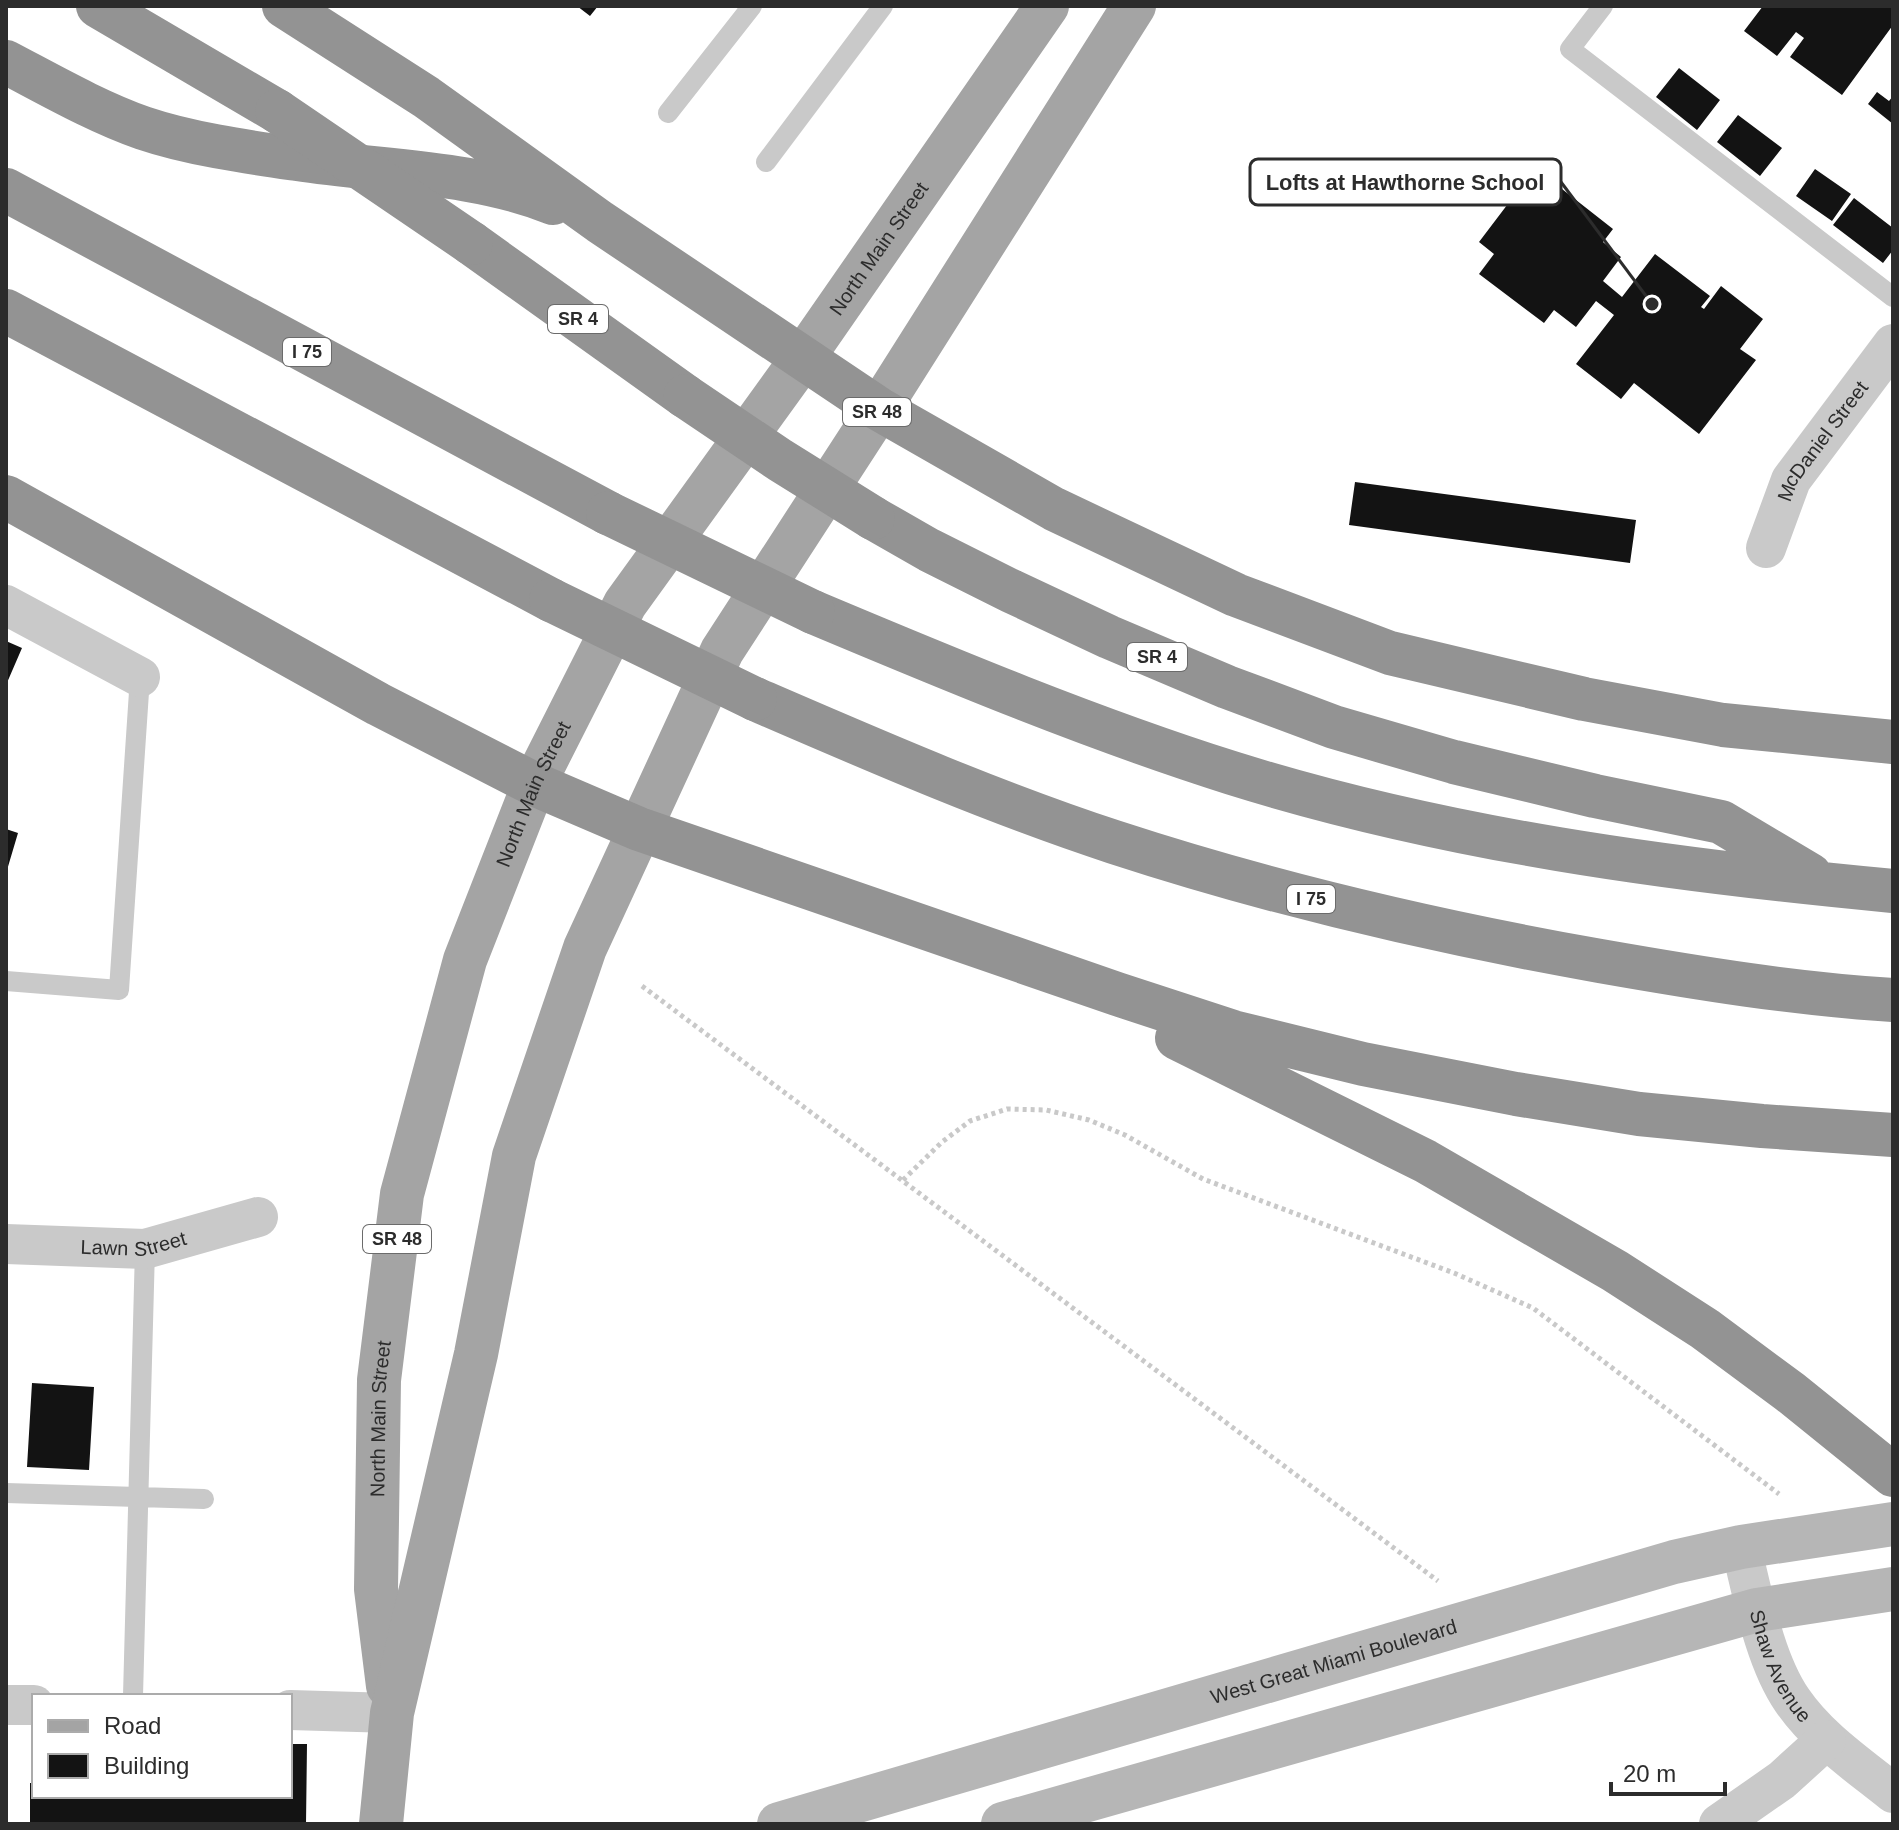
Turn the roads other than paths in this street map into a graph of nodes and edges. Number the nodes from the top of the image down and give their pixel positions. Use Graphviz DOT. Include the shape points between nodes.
graph roads {
  1 [pos="98,6"];
  2 [pos="284,6"];
  3 [pos="752,6"];
  4 [pos="883,6"];
  5 [pos="1047,6"];
  6 [pos="1134,6"];
  7 [pos="1603,6"];
  8 [pos="6,62"];
  9 [pos="668,113"];
  10 [pos="766,162"];
  11 [pos="6,190"];
  12 [pos="600,222"];
  13 [pos="1893,297"];
  14 [pos="6,311"];
  15 [pos="1893,344"];
  16 [pos="802,359"];
  17 [pos="879,409"];
  18 [pos="6,497"];
  19 [pos="1766,548"];
  20 [pos="6,605"];
  21 [pos="140,677"];
  22 [pos="1893,742"];
  23 [pos="534,784"];
  24 [pos="639,829"];
  25 [pos="1826,885"];
  26 [pos="1893,891"];
  27 [pos="6,981"];
  28 [pos="1117,994"];
  29 [pos="1893,1000"];
  30 [pos="1893,1135"];
  31 [pos="258,1217"];
  32 [pos="6,1244"];
  33 [pos="145,1249"];
  34 [pos="1893,1475"];
  35 [pos="6,1493"];
  36 [pos="138,1496"];
  37 [pos="204,1499"];
  38 [pos="1893,1524"];
  39 [pos="1741,1547"];
  40 [pos="1893,1589"];
  41 [pos="1757,1610"];
  42 [pos="133,1694"];
  43 [pos="6,1705"];
  44 [pos="32,1705"];
  45 [pos="292,1710"];
  46 [pos="392,1713"];
  47 [pos="1826,1740"];
  48 [pos="1893,1793"];
  49 [pos="381,1824"];
  50 [pos="779,1824"];
  51 [pos="1003,1824"];
  52 [pos="1719,1824"];
  1 -- 25 [label="highway, SR 4, bridge" via="277,111 780,460 929,550 1109,637 1334,727 1454,762 1721,822"];
  2 -- 12 [label="highway" via="426,97"];
  3 -- 9 [label="lane"];
  4 -- 10 [label="lane"];
  5 -- 16 [label="main road, North Main Street / SR 48"];
  6 -- 17 [label="main road, North Main Street / SR 48"];
  7 -- 13 [label="lane" via="1570,49"];
  8 -- 12 [label="highway" via="144,128 283,157 521,191"];
  11 -- 25 [label="highway, I 75, bridge" via="608,513 813,612 1034,701 1232,773 1402,819 1582,855"];
  12 -- 16 [label="highway"];
  14 -- 29 [label="highway, I 75, bridge" via="551,600 755,699 1022,810 1168,859 1500,943 1678,975"];
  15 -- 19 [label="street, McDaniel Street" via="1791,480"];
  16 -- 17 [label="highway"];
  16 -- 23 [label="main road, North Main Street / SR 48" via="625,604"];
  17 -- 22 [label="highway" via="1054,509 1236,595 1390,653 1723,725"];
  17 -- 24 [label="main road, North Main Street / SR 48" via="722,651"];
  18 -- 23 [label="highway" via="378,704"];
  20 -- 21 [label="street"];
  21 -- 27 [label="lane" via="119,990"];
  23 -- 24 [label="highway"];
  23 -- 46 [label="main road, North Main Street / SR 48" via="465,960 402,1194 379,1380 376,1589"];
  24 -- 28 [label="highway"];
  24 -- 46 [label="main road, North Main Street / SR 48" via="585,948 514,1156 476,1354"];
  25 -- 26 [label="highway, I 75"];
  28 -- 30 [label="highway" via="1233,1032 1516,1094 1639,1114"];
  28 -- 34 [label="highway" via="1160,1030 1425,1161 1615,1271 1705,1329"];
  31 -- 33 [label="street, Lawn Street"];
  32 -- 33 [label="street, Lawn Street"];
  33 -- 36 [label="lane"];
  35 -- 36 [label="lane"];
  36 -- 37 [label="lane"];
  36 -- 42 [label="lane"];
  38 -- 39 [label="main road, West Great Miami Boulevard"];
  39 -- 41 [label="street, Shaw Avenue"];
  39 -- 50 [label="main road, West Great Miami Boulevard" via="1658,1566"];
  40 -- 41 [label="main road"];
  41 -- 47 [label="street, Shaw Avenue" via="1778,1675"];
  41 -- 51 [label="main road"];
  43 -- 44 [label="street"];
  45 -- 46 [label="street"];
  46 -- 49 [label="main road, North Main Street / SR 48"];
  47 -- 48 [label="street, Shaw Avenue"];
  47 -- 52 [label="street" via="1782,1780"];
}
